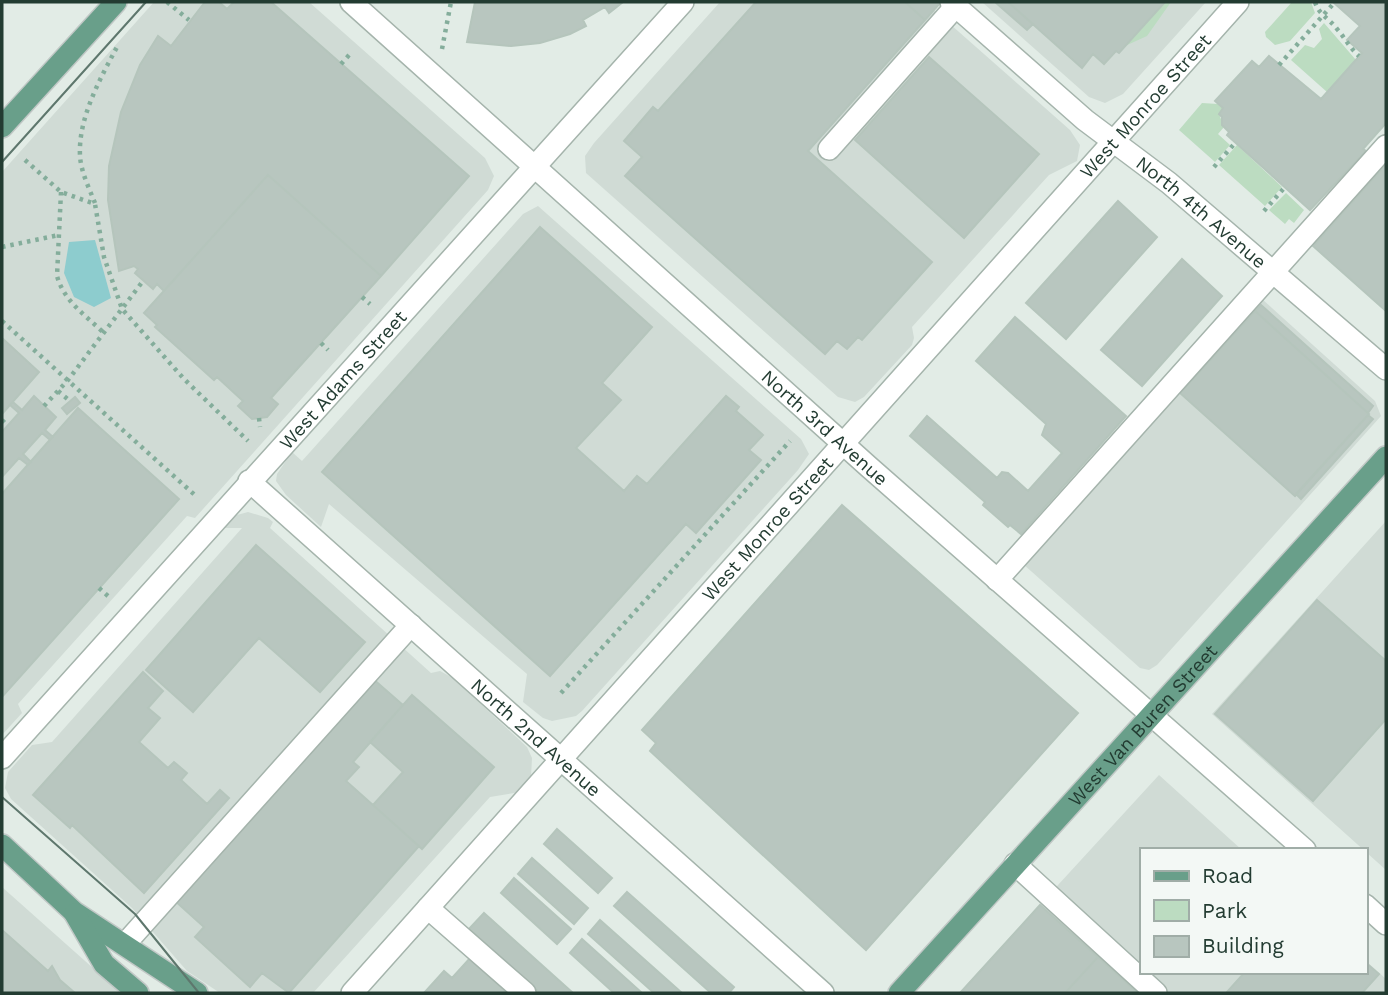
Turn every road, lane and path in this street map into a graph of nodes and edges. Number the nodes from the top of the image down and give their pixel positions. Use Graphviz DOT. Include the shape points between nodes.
graph roads {
  1 [pos="116,2"];
  2 [pos="167,2"];
  3 [pos="351,2"];
  4 [pos="451,2"];
  5 [pos="682,2"];
  6 [pos="1238,2"];
  7 [pos="1315,2"];
  8 [pos="1334,3"];
  9 [pos="953,4"];
  10 [pos="189,20"];
  11 [pos="117,47"];
  12 [pos="442,49"];
  13 [pos="350,54"];
  14 [pos="1359,56"];
  15 [pos="341,64"];
  16 [pos="1279,65"];
  17 [pos="2,127"];
  18 [pos="1113,142"];
  19 [pos="1236,143"];
  20 [pos="1386,145"];
  21 [pos="829,149"];
  22 [pos="25,160"];
  23 [pos="536,167"];
  24 [pos="1214,167"];
  25 [pos="1286,187"];
  26 [pos="61,192"];
  27 [pos="95,204"];
  28 [pos="1264,211"];
  29 [pos="59,235"];
  30 [pos="2,247"];
  31 [pos="1273,272"];
  32 [pos="143,281"];
  33 [pos="362,297"];
  34 [pos="370,304"];
  35 [pos="122,309"];
  36 [pos="2,321"];
  37 [pos="104,333"];
  38 [pos="321,343"];
  39 [pos="328,350"];
  40 [pos="1386,369"];
  41 [pos="68,380"];
  42 [pos="58,391"];
  43 [pos="70,401"];
  44 [pos="44,406"];
  45 [pos="259,418"];
  46 [pos="2,420"];
  47 [pos="8,425"];
  48 [pos="260,427"];
  49 [pos="790,440"];
  50 [pos="248,441"];
  51 [pos="843,444"];
  52 [pos="1386,457"];
  53 [pos="249,481"];
  54 [pos="197,497"];
  55 [pos="997,580"];
  56 [pos="99,589"];
  57 [pos="109,597"];
  58 [pos="411,625"];
  59 [pos="561,693"];
  60 [pos="1152,713"];
  61 [pos="2,758"];
  62 [pos="561,760"];
  63 [pos="3,842"];
  64 [pos="1303,848"];
  65 [pos="1015,864"];
  66 [pos="1367,907"];
  67 [pos="428,908"];
  68 [pos="74,912"];
  69 [pos="1386,923"];
  70 [pos="125,944"];
  71 [pos="138,993"];
  72 [pos="197,993"];
  73 [pos="352,993"];
  74 [pos="525,993"];
  75 [pos="823,993"];
  76 [pos="900,993"];
  77 [pos="1156,993"];
  1 -- 17 [label="main road"];
  2 -- 10 [label="path"];
  3 -- 23 [label="street, North 3rd Avenue"];
  4 -- 12 [label="path"];
  5 -- 23 [label="street, West Adams Street"];
  6 -- 18 [label="street, West Monroe Street"];
  7 -- 14 [label="path"];
  8 -- 16 [label="path, bridge"];
  9 -- 18 [label="street, North 4th Avenue"];
  9 -- 21 [label="street"];
  11 -- 27 [label="path" via="99,82 80,156"];
  13 -- 15 [label="path"];
  18 -- 31 [label="street, North 4th Avenue"];
  18 -- 51 [label="street, West Monroe Street"];
  19 -- 24 [label="path"];
  20 -- 31 [label="street"];
  22 -- 26 [label="path"];
  23 -- 51 [label="street, North 3rd Avenue"];
  23 -- 53 [label="street, West Adams Street"];
  25 -- 28 [label="path"];
  26 -- 27 [label="path"];
  26 -- 29 [label="path"];
  27 -- 35 [label="path" via="104,257"];
  29 -- 30 [label="path"];
  29 -- 37 [label="path" via="57,276 61,289"];
  31 -- 40 [label="street, North 4th Avenue"];
  31 -- 55 [label="street"];
  32 -- 35 [label="path"];
  33 -- 34 [label="path"];
  35 -- 37 [label="path"];
  35 -- 50 [label="path"];
  36 -- 41 [label="path"];
  37 -- 41 [label="path"];
  38 -- 39 [label="path"];
  41 -- 42 [label="path"];
  41 -- 54 [label="path"];
  42 -- 43 [label="path"];
  42 -- 44 [label="path"];
  45 -- 48 [label="path"];
  46 -- 47 [label="path"];
  49 -- 59 [label="path"];
  51 -- 55 [label="street, North 3rd Avenue"];
  51 -- 62 [label="street, West Monroe Street"];
  52 -- 60 [label="main road, West Van Buren Street"];
  53 -- 58 [label="street, North 2nd Avenue"];
  53 -- 61 [label="street, West Adams Street"];
  55 -- 60 [label="street, North 3rd Avenue"];
  56 -- 57 [label="path"];
  58 -- 62 [label="street, North 2nd Avenue"];
  58 -- 70 [label="street"];
  60 -- 64 [label="street, North 3rd Avenue"];
  60 -- 65 [label="main road, West Van Buren Street"];
  62 -- 67 [label="street, West Monroe Street"];
  62 -- 75 [label="street, North 2nd Avenue"];
  63 -- 68 [label="main road"];
  65 -- 76 [label="main road, West Van Buren Street"];
  65 -- 77 [label="street"];
  66 -- 69 [label="street"];
  67 -- 73 [label="street, West Monroe Street"];
  67 -- 74 [label="street"];
  68 -- 70 [label="main road"];
  68 -- 71 [label="main road" via="104,964"];
  70 -- 72 [label="main road"];
}
